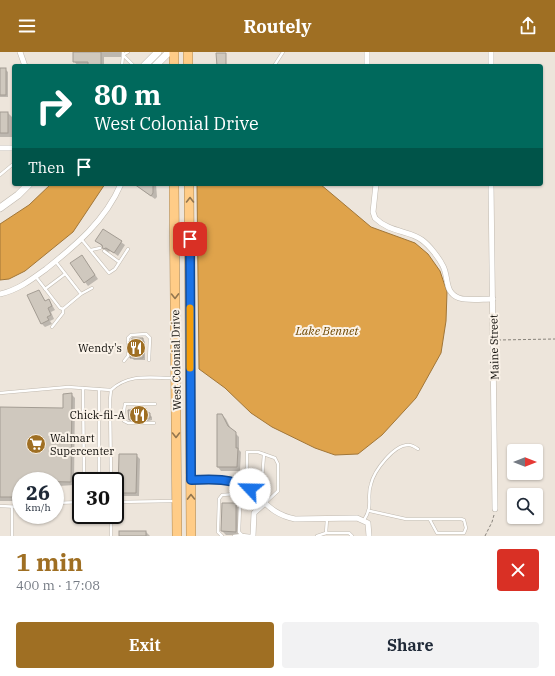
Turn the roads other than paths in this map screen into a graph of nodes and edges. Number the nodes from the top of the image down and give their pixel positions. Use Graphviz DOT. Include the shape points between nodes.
graph roads {
  1 [pos="20,52"];
  2 [pos="128,52"];
  3 [pos="158,52"];
  4 [pos="170,52"];
  5 [pos="174,52"];
  6 [pos="188,52"];
  7 [pos="283,52"];
  8 [pos="367,52"];
  9 [pos="490,52"];
  10 [pos="123,53"];
  11 [pos="24,64"];
  12 [pos="122,64"];
  13 [pos="132,64"];
  14 [pos="146,64"];
  15 [pos="157,64"];
  16 [pos="174,64"];
  17 [pos="188,64"];
  18 [pos="275,64"];
  19 [pos="368,64"];
  20 [pos="491,64"];
  21 [pos="0,148"];
  22 [pos="12,148"];
  23 [pos="12,165"];
  24 [pos="0,175"];
  25 [pos="27,186"];
  26 [pos="120,186"];
  27 [pos="174,186"];
  28 [pos="190,186"];
  29 [pos="376,186"];
  30 [pos="491,186"];
  31 [pos="0,208"];
  32 [pos="82,240"];
  33 [pos="100,248"];
  34 [pos="128,249"];
  35 [pos="91,250"];
  36 [pos="104,251"];
  37 [pos="55,261"];
  38 [pos="119,262"];
  39 [pos="65,274"];
  40 [pos="36,276"];
  41 [pos="92,288"];
  42 [pos="45,289"];
  43 [pos="0,294"];
  44 [pos="81,294"];
  45 [pos="493,299"];
  46 [pos="63,309"];
  47 [pos="52,327"];
  48 [pos="149,360"];
  49 [pos="124,361"];
  50 [pos="176,378"];
  51 [pos="84,388"];
  52 [pos="99,389"];
  53 [pos="111,390"];
  54 [pos="0,393"];
  55 [pos="191,397"];
  56 [pos="155,404"];
  57 [pos="154,423"];
  58 [pos="418,448"];
  59 [pos="264,454"];
  60 [pos="84,472"];
  61 [pos="99,472"];
  62 [pos="111,472"];
  63 [pos="191,480"];
  64 [pos="262,481"];
  65 [pos="235,482"];
  66 [pos="243,485"];
  67 [pos="235,494"];
  68 [pos="177,501"];
  69 [pos="124,502"];
  70 [pos="264,504"];
  71 [pos="0,506"];
  72 [pos="12,507"];
  73 [pos="495,509"];
  74 [pos="370,510"];
  75 [pos="327,518"];
  76 [pos="364,520"];
  77 [pos="430,520"];
  78 [pos="12,524"];
  79 [pos="111,524"];
  80 [pos="326,532"];
  81 [pos="242,535"];
  82 [pos="12,536"];
  83 [pos="111,536"];
  84 [pos="178,536"];
  85 [pos="191,536"];
  86 [pos="222,536"];
  87 [pos="234,536"];
  88 [pos="252,536"];
  89 [pos="317,536"];
  90 [pos="352,536"];
  91 [pos="369,536"];
  1 -- 11 [label="street"];
  2 -- 10 [label="lane"];
  3 -- 14 [label="street"];
  4 -- 15 [label="street"];
  5 -- 16 [label="highway"];
  6 -- 17 [label="highway"];
  7 -- 18 [label="lane"];
  8 -- 19 [label="street"];
  9 -- 20 [label="street"];
  10 -- 12 [label="lane"];
  10 -- 13 [label="lane"];
  21 -- 22 [label="street"];
  23 -- 24 [label="lane"];
  25 -- 31 [label="street"];
  26 -- 32 [label="street" via="114,199"];
  27 -- 50 [label="highway, West Colonial Drive, one-way"];
  55 -- 28 [label="highway, West Colonial Drive, one-way"];
  29 -- 45 [label="street" via="373,212 375,218 388,228 420,238 426,243 443,266 451,294 459,298"];
  30 -- 45 [label="street, Maine Street"];
  32 -- 35 [label="lane"];
  32 -- 37 [label="street"];
  33 -- 35 [label="lane"];
  34 -- 38 [label="lane"];
  35 -- 38 [label="lane" via="109,273"];
  36 -- 38 [label="lane"];
  37 -- 39 [label="lane"];
  37 -- 40 [label="street"];
  39 -- 42 [label="lane"];
  39 -- 44 [label="lane"];
  40 -- 42 [label="lane"];
  40 -- 43 [label="street" via="12,291"];
  41 -- 44 [label="lane"];
  42 -- 46 [label="lane"];
  44 -- 46 [label="lane"];
  45 -- 73 [label="street, Maine Street"];
  46 -- 47 [label="lane"];
  48 -- 49 [label="lane" via="150,338 146,334 131,335 128,338 128,356"];
  50 -- 53 [label="lane" via="132,377"];
  50 -- 55 [label="highway"];
  50 -- 68 [label="highway, West Colonial Drive, one-way"];
  51 -- 52 [label="lane"];
  51 -- 54 [label="lane"];
  51 -- 60 [label="lane"];
  52 -- 53 [label="lane"];
  52 -- 61 [label="lane"];
  53 -- 62 [label="lane"];
  55 -- 63 [label="highway, West Colonial Drive"];
  56 -- 57 [label="lane" via="125,404 122,417 128,423"];
  58 -- 74 [label="lane" via="403,446 376,470 370,485"];
  59 -- 64 [label="lane"];
  59 -- 66 [label="lane" via="247,452 247,469"];
  59 -- 70 [label="lane" via="278,461 277,493"];
  63 -- 65 [label="street"];
  85 -- 63 [label="highway, West Colonial Drive, one-way"];
  65 -- 66 [label="street"];
  65 -- 67 [label="lane"];
  66 -- 70 [label="street"];
  67 -- 81 [label="lane" via="239,500"];
  67 -- 86 [label="lane" via="222,495 219,499 218,532"];
  68 -- 69 [label="lane"];
  68 -- 84 [label="highway, West Colonial Drive"];
  70 -- 75 [label="street" via="285,517"];
  70 -- 88 [label="street" via="254,513"];
  71 -- 72 [label="lane"];
  74 -- 76 [label="lane"];
  74 -- 77 [label="lane" via="406,519"];
  75 -- 76 [label="street"];
  75 -- 80 [label="lane"];
  76 -- 91 [label="street" via="368,523"];
  77 -- 77 [label="lane" via="461,519 464,520 466,528 464,533 437,533"];
  78 -- 82 [label="lane"];
  79 -- 83 [label="lane"];
  80 -- 89 [label="lane"];
  80 -- 90 [label="lane" via="349,533"];
  81 -- 87 [label="lane"];
  81 -- 88 [label="lane"];
}
